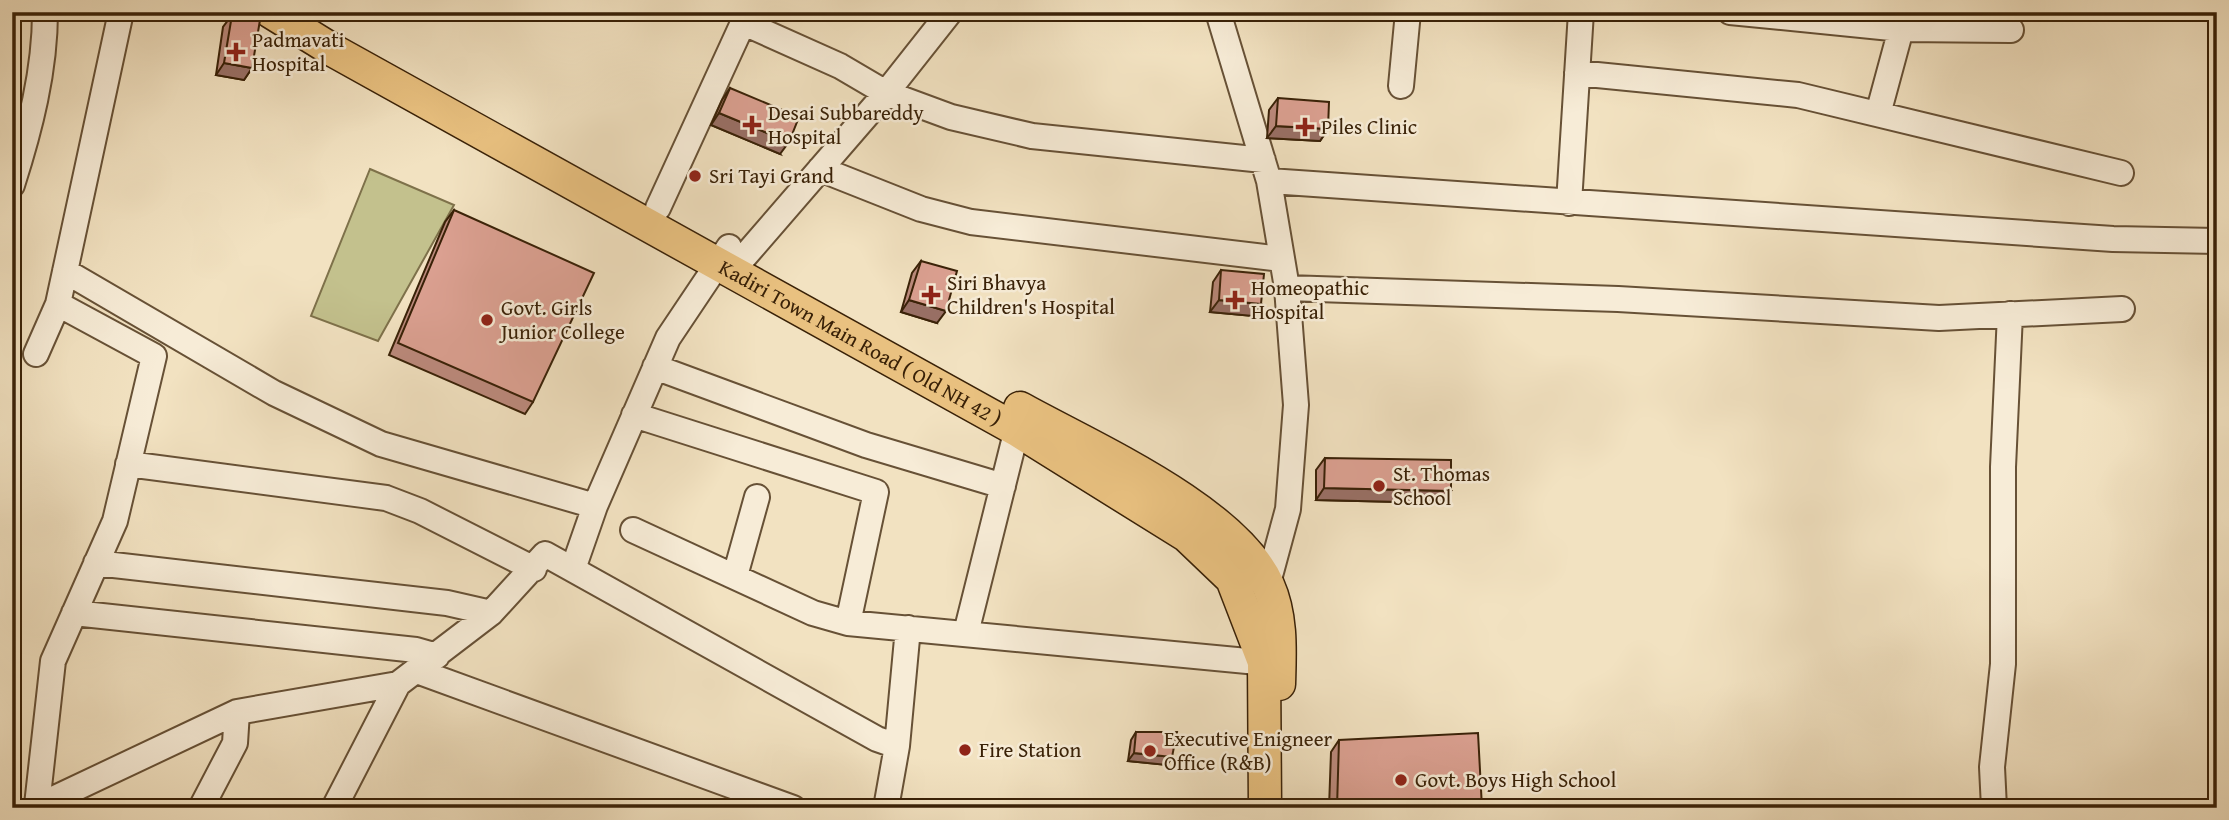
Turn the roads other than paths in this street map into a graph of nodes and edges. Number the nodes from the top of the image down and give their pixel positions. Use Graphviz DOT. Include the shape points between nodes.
graph roads {
  1 [pos="45,12"];
  2 [pos="121,12"];
  3 [pos="271,12"];
  4 [pos="305,12"];
  5 [pos="950,12"];
  6 [pos="1218,12"];
  7 [pos="1408,12"];
  8 [pos="1581,12"];
  9 [pos="1730,12"];
  10 [pos="746,18"];
  11 [pos="1901,29"];
  12 [pos="2011,30"];
  13 [pos="1577,73"];
  14 [pos="1401,86"];
  15 [pos="886,93"];
  16 [pos="1878,114"];
  17 [pos="820,169"];
  18 [pos="1266,171"];
  19 [pos="2120,173"];
  20 [pos="12,185"];
  21 [pos="1569,203"];
  22 [pos="658,208"];
  23 [pos="2217,242"];
  24 [pos="731,256"];
  25 [pos="1281,259"];
  26 [pos="65,271"];
  27 [pos="1287,288"];
  28 [pos="58,304"];
  29 [pos="2122,309"];
  30 [pos="2010,314"];
  31 [pos="36,354"];
  32 [pos="655,367"];
  33 [pos="634,415"];
  34 [pos="1019,419"];
  35 [pos="128,464"];
  36 [pos="1003,486"];
  37 [pos="757,497"];
  38 [pos="595,506"];
  39 [pos="633,530"];
  40 [pos="96,562"];
  41 [pos="534,569"];
  42 [pos="573,569"];
  43 [pos="735,576"];
  44 [pos="1268,583"];
  45 [pos="74,613"];
  46 [pos="491,613"];
  47 [pos="848,623"];
  48 [pos="908,628"];
  49 [pos="966,633"];
  50 [pos="437,656"];
  51 [pos="1272,663"];
  52 [pos="408,677"];
  53 [pos="237,712"];
  54 [pos="897,746"];
  55 [pos="39,807"];
  56 [pos="201,808"];
  57 [pos="334,808"];
  58 [pos="793,808"];
  59 [pos="886,808"];
  60 [pos="1265,808"];
  61 [pos="1275,808"];
  62 [pos="1994,808"];
  1 -- 20 [label="street" via="45,50"];
  2 -- 26 [label="street"];
  3 -- 24 [label="main road, Kadiri Town Main Road ( Old NH 42 )"];
  4 -- 22 [label="main road, Kadiri Town Main Road ( Old NH 42 )"];
  5 -- 15 [label="street"];
  6 -- 18 [label="street"];
  7 -- 14 [label="street"];
  8 -- 13 [label="street"];
  9 -- 11 [label="street"];
  10 -- 15 [label="street"];
  10 -- 22 [label="street"];
  11 -- 12 [label="street"];
  11 -- 16 [label="street"];
  13 -- 16 [label="street" via="1798,95"];
  13 -- 21 [label="street"];
  15 -- 17 [label="street"];
  15 -- 18 [label="street" via="951,117 1032,136"];
  16 -- 19 [label="street"];
  17 -- 24 [label="street"];
  17 -- 25 [label="street" via="921,209 971,222"];
  18 -- 21 [label="street"];
  18 -- 25 [label="street"];
  21 -- 23 [label="street"];
  22 -- 24 [label="main road, Kadiri Town Main Road ( Old NH 42 )"];
  24 -- 32 [label="street" via="668,338"];
  24 -- 34 [label="main road, Kadiri Town Main Road ( Old NH 42 )"];
  25 -- 27 [label="street"];
  26 -- 28 [label="street"];
  26 -- 38 [label="street" via="274,393 381,444"];
  27 -- 30 [label="street" via="1618,299 1940,318"];
  27 -- 44 [label="street" via="1296,405 1288,509"];
  28 -- 31 [label="street"];
  28 -- 35 [label="street" via="154,356"];
  29 -- 30 [label="street"];
  30 -- 62 [label="street" via="2003,467 2003,664 1992,767"];
  32 -- 33 [label="street"];
  32 -- 36 [label="street" via="866,445"];
  33 -- 38 [label="street"];
  33 -- 47 [label="street" via="876,492"];
  34 -- 36 [label="street"];
  34 -- 44 [label="main road, Kadiri Town Main Road ( Old NH 42 )" via="1142,475 1218,525 1248,554"];
  34 -- 51 [label="main road, Kadiri Town Main Road ( Old NH 42 )" via="1187,536 1232,579"];
  35 -- 40 [label="street" via="115,521"];
  35 -- 41 [label="street" via="386,498"];
  36 -- 49 [label="street"];
  37 -- 43 [label="street"];
  38 -- 42 [label="street"];
  39 -- 43 [label="street"];
  40 -- 45 [label="street"];
  40 -- 46 [label="street" via="447,603"];
  41 -- 42 [label="street" via="545,554"];
  41 -- 46 [label="street"];
  42 -- 54 [label="street"];
  43 -- 47 [label="street" via="813,613"];
  44 -- 51 [label="main road, Kadiri Town Main Road ( Old NH 42 )" via="1278,614"];
  45 -- 50 [label="street"];
  45 -- 55 [label="street" via="53,661"];
  46 -- 50 [label="street"];
  47 -- 48 [label="street"];
  48 -- 49 [label="street"];
  48 -- 54 [label="street"];
  49 -- 51 [label="street"];
  50 -- 52 [label="street"];
  51 -- 60 [label="main road, Kadiri Town Main Road ( Old NH 42 )"];
  51 -- 61 [label="main road, Kadiri Town Main Road ( Old NH 42 )"];
  52 -- 53 [label="street"];
  52 -- 57 [label="street"];
  52 -- 58 [label="street"];
  53 -- 55 [label="street"];
  53 -- 56 [label="street" via="235,743"];
  54 -- 59 [label="street"];
}
